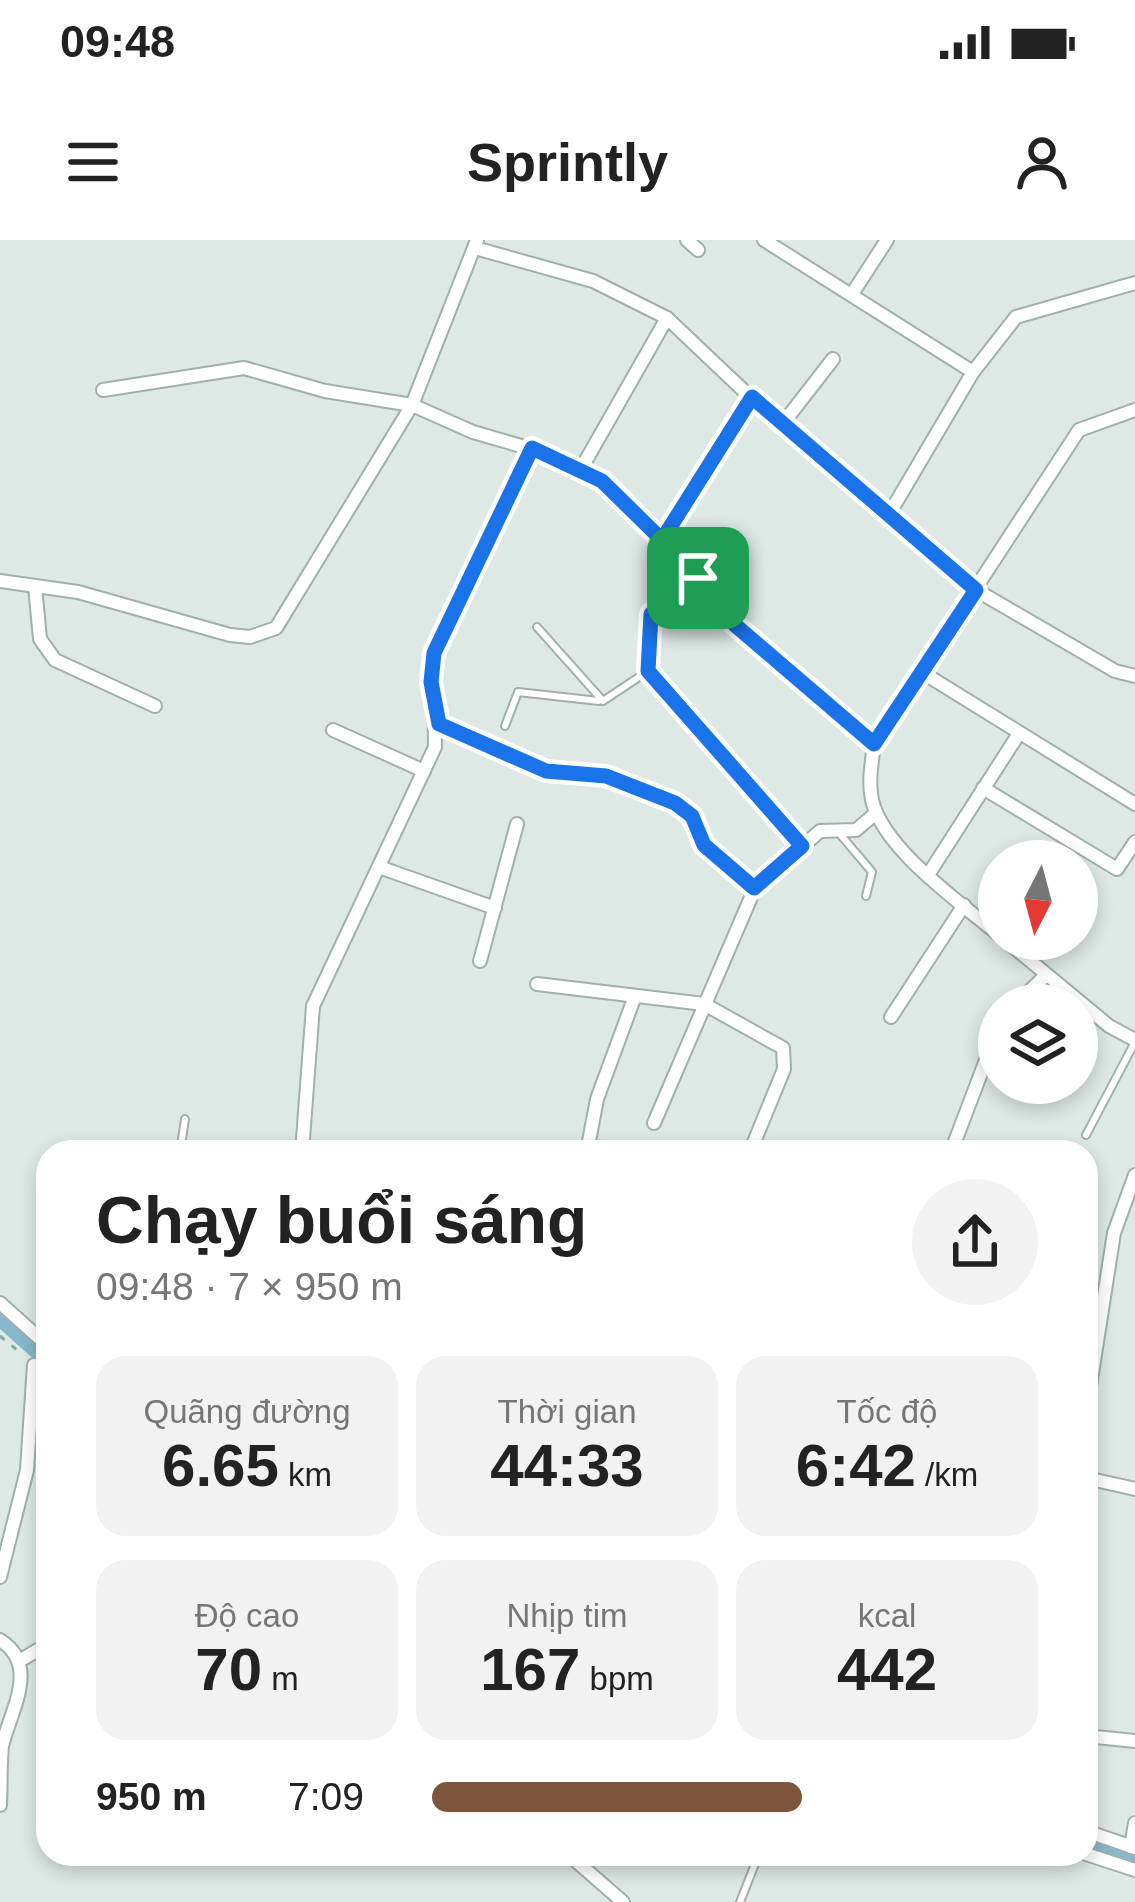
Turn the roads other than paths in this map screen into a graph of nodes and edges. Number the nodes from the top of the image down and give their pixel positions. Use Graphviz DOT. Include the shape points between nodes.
graph roads {
  1 [pos="764,240"];
  2 [pos="887,240"];
  3 [pos="476,244"];
  4 [pos="1135,283"];
  5 [pos="851,294"];
  6 [pos="668,318"];
  7 [pos="833,359"];
  8 [pos="973,372"];
  9 [pos="104,390"];
  10 [pos="752,397"];
  11 [pos="412,405"];
  12 [pos="1135,410"];
  13 [pos="781,426"];
  14 [pos="532,448"];
  15 [pos="581,469"];
  16 [pos="887,516"];
  17 [pos="662,540"];
  18 [pos="698,578"];
  19 [pos="0,581"];
  20 [pos="35,586"];
  21 [pos="976,590"];
  22 [pos="537,627"];
  23 [pos="648,671"];
  24 [pos="920,671"];
  25 [pos="1135,676"];
  26 [pos="603,701"];
  27 [pos="154,706"];
  28 [pos="439,724"];
  29 [pos="505,726"];
  30 [pos="333,730"];
  31 [pos="1018,735"];
  32 [pos="874,744"];
  33 [pos="424,771"];
  34 [pos="983,788"];
  35 [pos="1135,804"];
  36 [pos="876,813"];
  37 [pos="517,824"];
  38 [pos="837,831"];
  39 [pos="1135,842"];
  40 [pos="802,846"];
  41 [pos="379,867"];
  42 [pos="928,874"];
  43 [pos="754,888"];
  44 [pos="866,896"];
  45 [pos="964,905"];
  46 [pos="495,908"];
  47 [pos="978,917"];
  48 [pos="1029,960"];
  49 [pos="480,961"];
  50 [pos="1046,975"];
  51 [pos="537,984"];
  52 [pos="1037,984"];
  53 [pos="634,996"];
  54 [pos="704,1004"];
  55 [pos="891,1016"];
  56 [pos="1135,1041"];
  57 [pos="978,1081"];
  58 [pos="185,1119"];
  59 [pos="654,1124"];
  60 [pos="1086,1135"];
  61 [pos="181,1140"];
  62 [pos="303,1140"];
  63 [pos="589,1140"];
  64 [pos="755,1140"];
  65 [pos="956,1140"];
  66 [pos="1135,1175"];
  67 [pos="0,1304"];
  68 [pos="1098,1335"];
  69 [pos="36,1336"];
  70 [pos="34,1365"];
  71 [pos="1098,1481"];
  72 [pos="1135,1489"];
  73 [pos="0,1577"];
  74 [pos="0,1640"];
  75 [pos="36,1647"];
  76 [pos="21,1660"];
  77 [pos="1098,1737"];
  78 [pos="1135,1742"];
  79 [pos="0,1805"];
  80 [pos="1135,1823"];
  81 [pos="1098,1835"];
  82 [pos="1133,1847"];
  83 [pos="1098,1858"];
  84 [pos="582,1866"];
  85 [pos="754,1866"];
  86 [pos="1135,1870"];
  87 [pos="622,1902"];
  88 [pos="740,1902"];
  1 -- 5 [label="street"];
  2 -- 5 [label="street"];
  3 -- 6 [label="street" via="593,281"];
  3 -- 11 [label="street"];
  4 -- 8 [label="street" via="1016,317"];
  5 -- 8 [label="street"];
  6 -- 10 [label="street"];
  6 -- 15 [label="street"];
  7 -- 13 [label="street"];
  8 -- 16 [label="street"];
  9 -- 11 [label="street" via="234,367"];
  10 -- 13 [label="street"];
  10 -- 17 [label="street"];
  11 -- 14 [label="street"];
  11 -- 20 [label="street" via="287,616 264,635 230,635"];
  12 -- 21 [label="street" via="1079,430"];
  13 -- 16 [label="street"];
  14 -- 15 [label="street"];
  14 -- 28 [label="street" via="434,653"];
  15 -- 17 [label="street"];
  16 -- 21 [label="street"];
  17 -- 18 [label="street"];
  18 -- 23 [label="lane" via="651,614"];
  18 -- 32 [label="street" via="735,625"];
  19 -- 20 [label="street"];
  20 -- 27 [label="street" via="40,639 55,660"];
  21 -- 24 [label="street"];
  21 -- 25 [label="street"];
  22 -- 26 [label="lane"];
  23 -- 26 [label="lane"];
  23 -- 40 [label="street"];
  24 -- 31 [label="street"];
  24 -- 32 [label="street"];
  26 -- 29 [label="lane" via="518,692"];
  28 -- 33 [label="street"];
  28 -- 43 [label="street" via="546,771 606,776 675,803 692,816 704,845"];
  30 -- 33 [label="street"];
  31 -- 34 [label="street"];
  31 -- 35 [label="street"];
  32 -- 36 [label="street"];
  33 -- 41 [label="street"];
  34 -- 39 [label="street" via="1118,869"];
  34 -- 42 [label="street"];
  36 -- 38 [label="street" via="856,830"];
  36 -- 42 [label="street"];
  37 -- 46 [label="street"];
  38 -- 40 [label="street" via="820,831"];
  38 -- 44 [label="lane" via="872,872"];
  40 -- 43 [label="street"];
  41 -- 46 [label="street"];
  41 -- 62 [label="street" via="313,1006"];
  42 -- 45 [label="street"];
  43 -- 54 [label="street"];
  45 -- 47 [label="street"];
  45 -- 55 [label="street"];
  46 -- 49 [label="street"];
  48 -- 50 [label="street"];
  50 -- 52 [label="street"];
  50 -- 56 [label="street"];
  51 -- 53 [label="street"];
  53 -- 54 [label="street"];
  53 -- 63 [label="street"];
  54 -- 59 [label="street"];
  54 -- 64 [label="street" via="786,1053"];
  56 -- 60 [label="lane"];
  57 -- 65 [label="street"];
  58 -- 61 [label="lane"];
  66 -- 68 [label="street" via="1114,1233"];
  67 -- 69 [label="street"];
  70 -- 73 [label="street" via="27,1469"];
  71 -- 72 [label="street"];
  74 -- 76 [label="street"];
  75 -- 76 [label="street"];
  76 -- 79 [label="street" via="1,1752"];
  77 -- 78 [label="street"];
  80 -- 82 [label="street"];
  81 -- 82 [label="street"];
  83 -- 86 [label="street"];
  84 -- 87 [label="street"];
  85 -- 88 [label="lane"];
}
